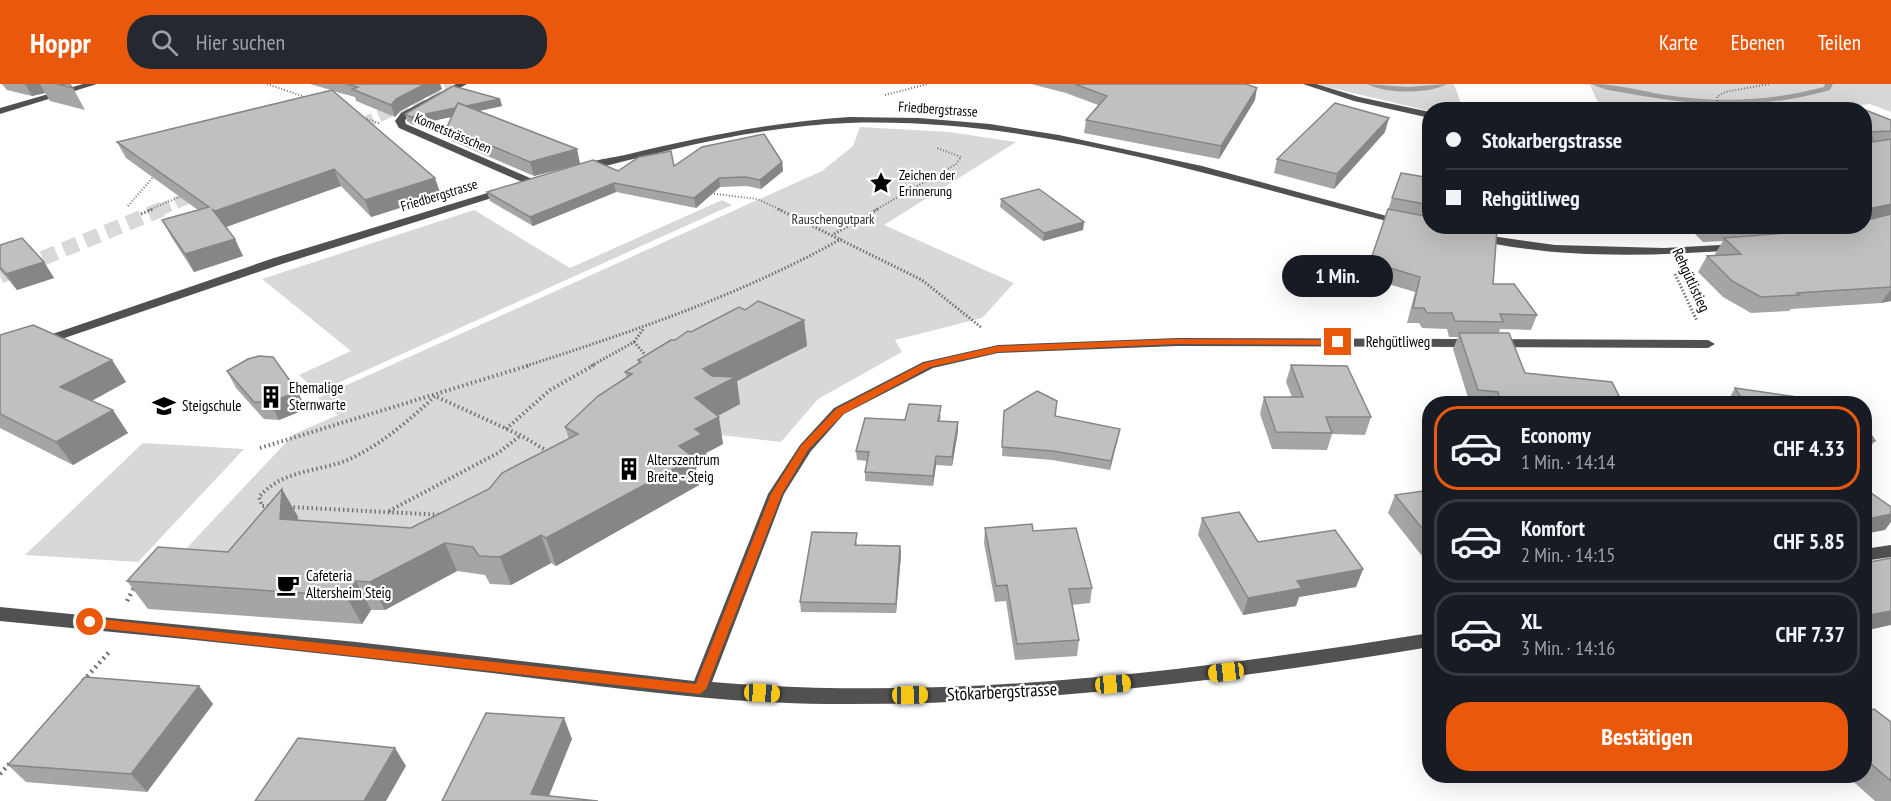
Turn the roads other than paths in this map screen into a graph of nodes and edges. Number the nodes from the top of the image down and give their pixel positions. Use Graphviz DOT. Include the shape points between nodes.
graph roads {
  1 [pos="93,84"];
  2 [pos="463,84"];
  3 [pos="1307,84"];
  4 [pos="0,111"];
  5 [pos="1422,113"];
  6 [pos="573,171"];
  7 [pos="538,181"];
  8 [pos="1414,225"];
  9 [pos="1461,234"];
  10 [pos="1755,246"];
  11 [pos="1708,344"];
  12 [pos="0,356"];
  13 [pos="1891,550"];
  14 [pos="1872,554"];
  15 [pos="0,614"];
  16 [pos="1422,641"];
  17 [pos="700,689"];
  1 -- 4 [label="street"];
  2 -- 7 [label="street, Kometsträsschen" via="404,115 402,126"];
  3 -- 5 [label="street"];
  6 -- 8 [label="street, Friedbergstrasse" via="713,135 758,128 848,120 937,123 1013,131 1126,152"];
  7 -- 12 [label="street, Friedbergstrasse" via="278,261"];
  9 -- 10 [label="street" via="1555,248 1664,252"];
  11 -- 17 [label="street, Rehgütliweg" via="1177,342 998,349 928,365 840,411 805,448 776,494"];
  13 -- 14 [label="street"];
  15 -- 17 [label="street, Stokarbergstrasse"];
  16 -- 17 [label="street, Stokarbergstrasse" via="1234,671 996,694 824,696"];
}
